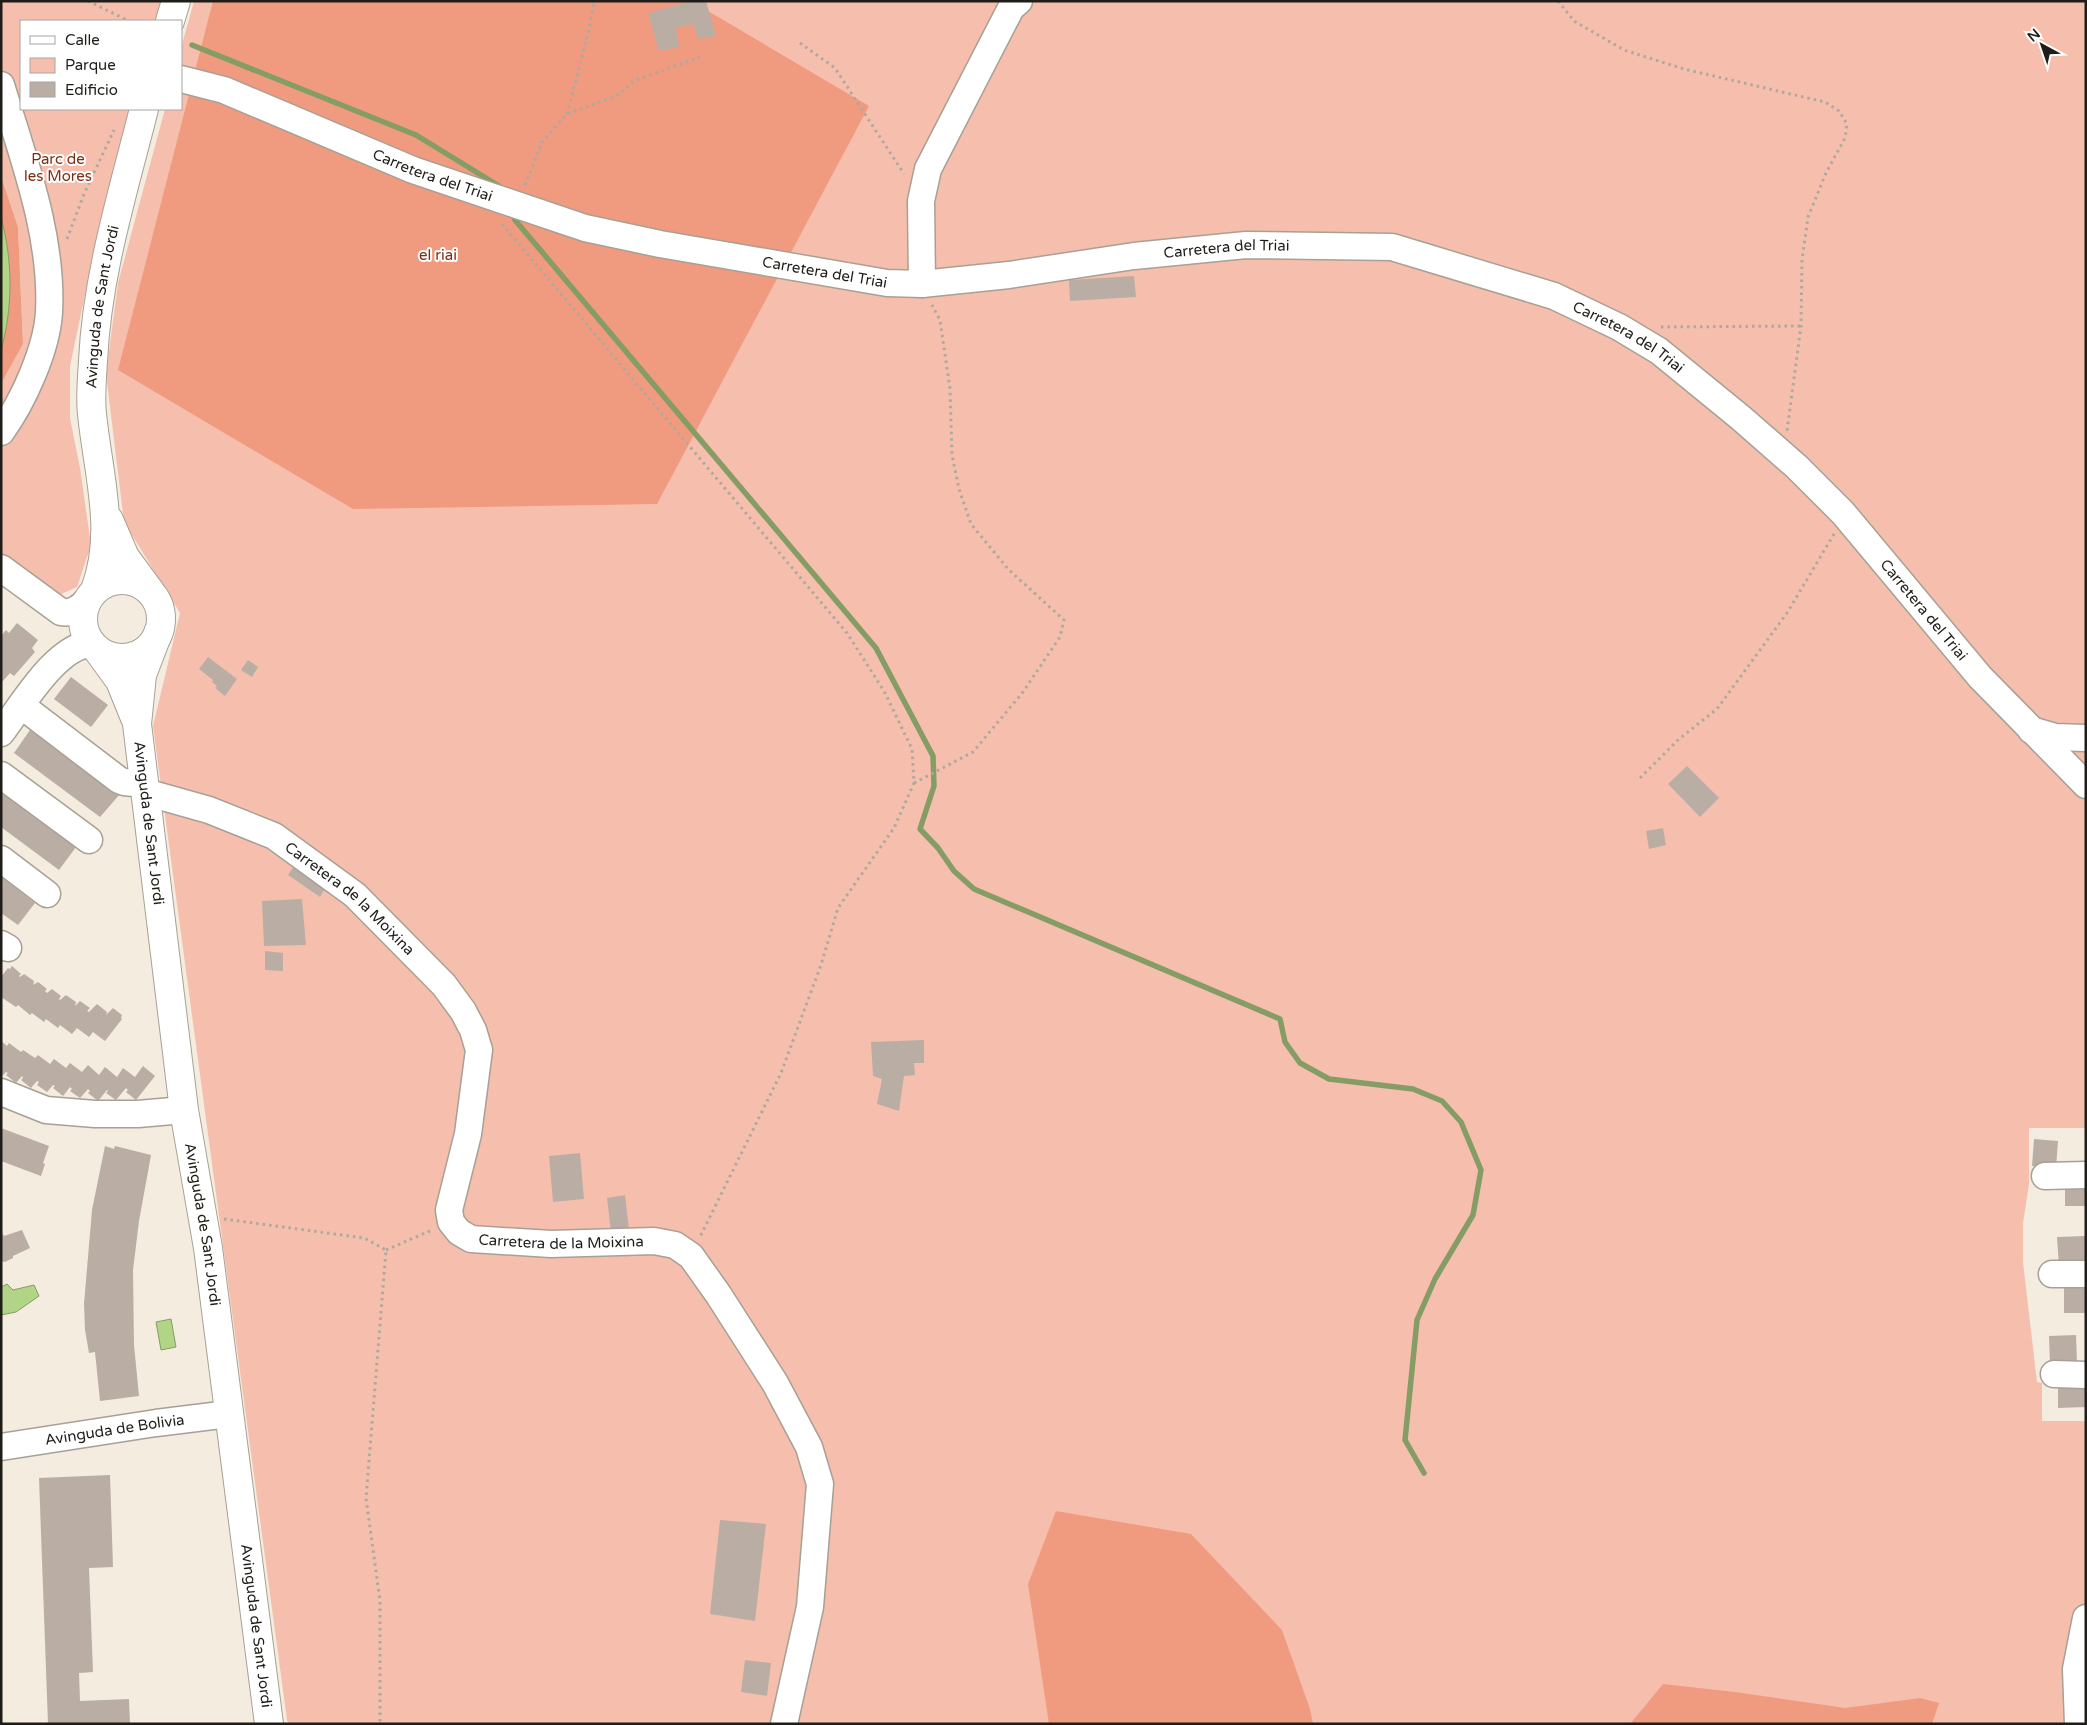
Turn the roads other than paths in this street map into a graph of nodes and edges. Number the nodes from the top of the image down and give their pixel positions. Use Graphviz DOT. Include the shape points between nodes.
graph roads {
  1 [pos="176,1"];
  2 [pos="1019,1"];
  3 [pos="170,20"];
  4 [pos="189,81"];
  5 [pos="1,85"];
  6 [pos="144,110"];
  7 [pos="922,284"];
  8 [pos="1,432"];
  9 [pos="105,507"];
  10 [pos="1,568"];
  11 [pos="151,592"];
  12 [pos="91,595"];
  13 [pos="158,633"];
  14 [pos="94,646"];
  15 [pos="22,706"];
  16 [pos="137,724"];
  17 [pos="2030,730"];
  18 [pos="1,732"];
  19 [pos="2086,738"];
  20 [pos="1,775"];
  21 [pos="2086,785"];
  22 [pos="145,788"];
  23 [pos="89,840"];
  24 [pos="1,859"];
  25 [pos="47,894"];
  26 [pos="1,1092"];
  27 [pos="184,1110"];
  28 [pos="2086,1175"];
  29 [pos="2045,1176"];
  30 [pos="2052,1274"];
  31 [pos="2086,1274"];
  32 [pos="2054,1374"];
  33 [pos="2086,1374"];
  34 [pos="229,1414"];
  35 [pos="1,1447"];
  36 [pos="2086,1618"];
  37 [pos="269,1724"];
  38 [pos="784,1724"];
  39 [pos="2078,1724"];
  1 -- 3 [label="main road"];
  2 -- 7 [label="street" via="1011,8 928,169 921,201"];
  4 -- 7 [label="street, Carretera del Triai" via="224,90 508,214 887,283"];
  5 -- 8 [label="street" via="34,198 45,244 50,287 49,315 34,370 22,400"];
  6 -- 9 [label="main road, Avinguda de Sant Jordi" via="106,258 96,316 91,412"];
  7 -- 17 [label="street, Carretera del Triai" via="1246,245 1392,247 1554,296 1619,327 1659,351 1797,467 1843,513 1980,677"];
  9 -- 11 [label="main road, Avinguda de Sant Jordi" via="125,557"];
  9 -- 12 [label="main road, Avinguda de Sant Jordi" via="106,547"];
  10 -- 12 [label="street" via="61,612 79,608"];
  11 -- 12 [label="main road" via="127,580 110,581"];
  11 -- 13 [label="main road" via="161,613"];
  12 -- 14 [label="main road" via="82,620 85,633"];
  13 -- 14 [label="main road" via="151,646 128,658 114,658"];
  13 -- 16 [label="main road, Avinguda de Sant Jordi" via="142,675"];
  14 -- 15 [label="street" via="78,647 59,659"];
  14 -- 16 [label="main road, Avinguda de Sant Jordi" via="120,681"];
  15 -- 18 [label="street"];
  15 -- 22 [label="street, Carretera de la Moixina" via="119,780"];
  16 -- 22 [label="main road, Avinguda de Sant Jordi"];
  17 -- 19 [label="street" via="2056,737"];
  17 -- 21 [label="street, Carretera del Triai"];
  20 -- 23 [label="street"];
  22 -- 27 [label="main road, Avinguda de Sant Jordi"];
  22 -- 38 [label="street, Carretera de la Moixina" via="274,836 355,895 444,985 464,1011 479,1050 468,1134 450,1210 451,1222 459,1232 470,1239 551,1244 654,1241 675,1245 691,1256 718,1294 775,1383 809,1447 820,1484 810,1607"];
  24 -- 25 [label="street"];
  26 -- 27 [label="street" via="46,1110 138,1114"];
  27 -- 34 [label="main road, Avinguda de Sant Jordi"];
  28 -- 29 [label="street"];
  30 -- 31 [label="street"];
  32 -- 33 [label="street"];
  34 -- 35 [label="street, Avinguda de Bolivia"];
  34 -- 37 [label="main road, Avinguda de Sant Jordi"];
  36 -- 39 [label="street" via="2076,1669"];
}
